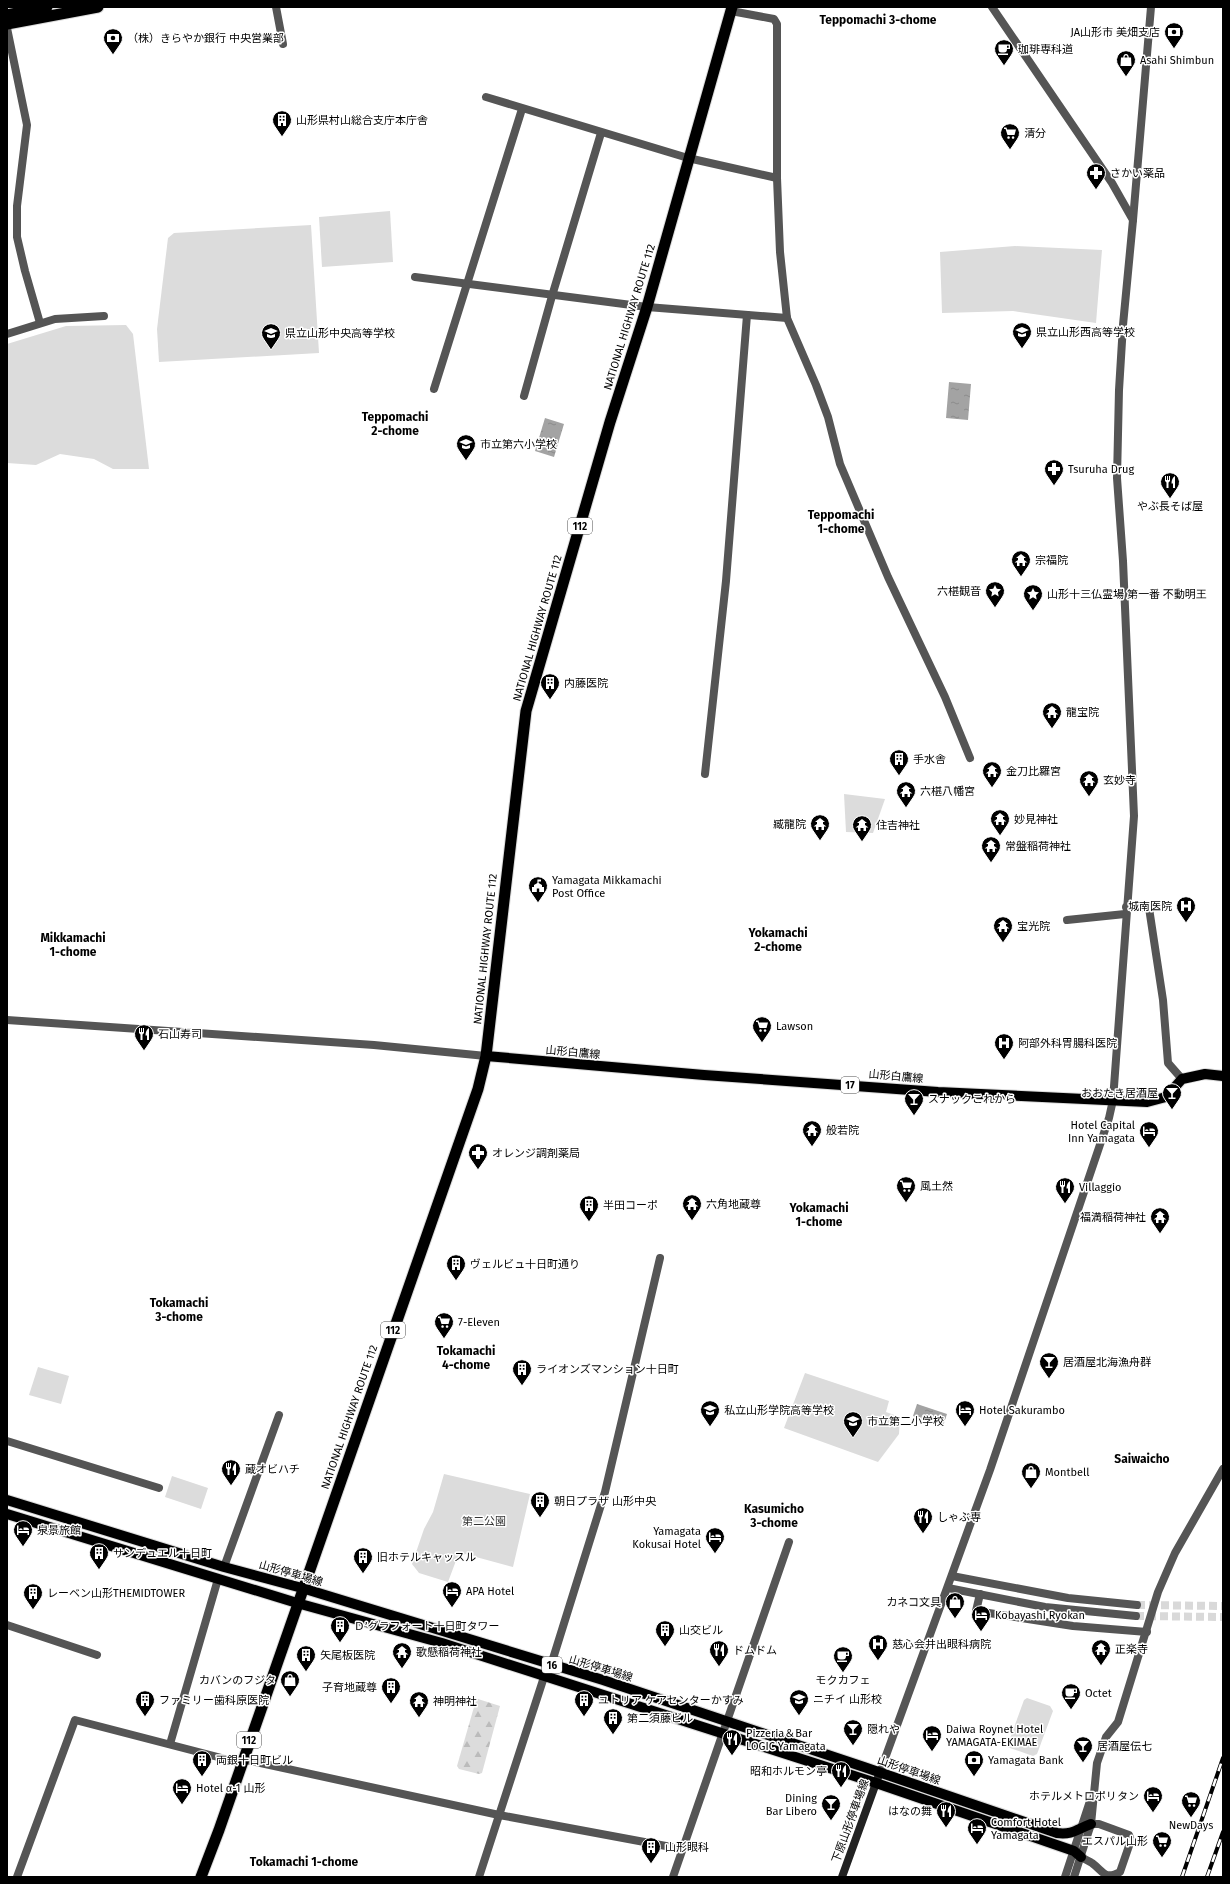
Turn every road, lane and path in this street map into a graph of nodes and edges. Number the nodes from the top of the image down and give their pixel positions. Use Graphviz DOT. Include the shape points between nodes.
graph roads {
  1 [pos="47,7"];
  2 [pos="98,7"];
  3 [pos="276,7"];
  4 [pos="992,7"];
  5 [pos="1000,7"];
  6 [pos="1151,7"];
  7 [pos="732,9"];
  8 [pos="7,15"];
  9 [pos="1002,23"];
  10 [pos="7,24"];
  11 [pos="7,28"];
  12 [pos="283,44"];
  13 [pos="486,98"];
  14 [pos="522,109"];
  15 [pos="601,133"];
  16 [pos="688,158"];
  17 [pos="777,178"];
  18 [pos="1133,220"];
  19 [pos="415,277"];
  20 [pos="468,283"];
  21 [pos="552,296"];
  22 [pos="647,307"];
  23 [pos="747,315"];
  24 [pos="104,316"];
  25 [pos="787,318"];
  26 [pos="40,323"];
  27 [pos="7,334"];
  28 [pos="434,389"];
  29 [pos="524,396"];
  30 [pos="970,758"];
  31 [pos="705,774"];
  32 [pos="1126,910"];
  33 [pos="1067,920"];
  34 [pos="7,1020"];
  35 [pos="486,1056"];
  36 [pos="1223,1076"];
  37 [pos="1182,1079"];
  38 [pos="1113,1100"];
  39 [pos="660,1258"];
  40 [pos="279,1415"];
  41 [pos="7,1441"];
  42 [pos="1223,1469"];
  43 [pos="159,1488"];
  44 [pos="7,1500"];
  45 [pos="7,1514"];
  46 [pos="789,1542"];
  47 [pos="224,1567"];
  48 [pos="952,1576"];
  49 [pos="218,1579"];
  50 [pos="302,1588"];
  51 [pos="948,1588"];
  52 [pos="980,1594"];
  53 [pos="297,1603"];
  54 [pos="1137,1605"];
  55 [pos="1136,1616"];
  56 [pos="7,1625"];
  57 [pos="1147,1632"];
  58 [pos="97,1655"];
  59 [pos="551,1665"];
  60 [pos="544,1677"];
  61 [pos="726,1722"];
  62 [pos="723,1733"];
  63 [pos="170,1744"];
  64 [pos="242,1761"];
  65 [pos="880,1772"];
  66 [pos="876,1782"];
  67 [pos="498,1815"];
  68 [pos="1086,1826"];
  69 [pos="682,1849"];
  70 [pos="1077,1854"];
  71 [pos="17,1877"];
  72 [pos="201,1877"];
  73 [pos="479,1877"];
  74 [pos="673,1877"];
  75 [pos="842,1877"];
  76 [pos="1065,1877"];
  77 [pos="1074,1877"];
  1 -- 8 [label="highway"];
  2 -- 10 [label="highway"];
  3 -- 12 [label="street"];
  4 -- 9 [label="street"];
  5 -- 9 [label="street"];
  6 -- 18 [label="street"];
  7 -- 16 [label="highway, NATIONAL HIGHWAY ROUTE 112 / 112"];
  7 -- 17 [label="street" via="774,19 777,24"];
  9 -- 18 [label="street" via="1112,183"];
  11 -- 26 [label="street" via="27,125 17,206 17,237"];
  13 -- 14 [label="street"];
  14 -- 15 [label="street"];
  14 -- 20 [label="street"];
  15 -- 16 [label="street"];
  15 -- 21 [label="street"];
  16 -- 17 [label="street"];
  16 -- 22 [label="highway, NATIONAL HIGHWAY ROUTE 112 / 112"];
  17 -- 25 [label="street" via="780,252"];
  18 -- 32 [label="street" via="1122,332 1117,478 1134,816"];
  19 -- 20 [label="street"];
  20 -- 21 [label="street"];
  20 -- 28 [label="street"];
  21 -- 22 [label="street"];
  21 -- 29 [label="street"];
  22 -- 23 [label="street"];
  22 -- 35 [label="highway, NATIONAL HIGHWAY ROUTE 112 / 112" via="610,422 526,711"];
  23 -- 25 [label="street"];
  23 -- 31 [label="street" via="726,581"];
  24 -- 26 [label="street" via="55,319"];
  25 -- 30 [label="street" via="828,417 840,464 888,577 946,697"];
  26 -- 27 [label="street"];
  32 -- 33 [label="street"];
  32 -- 37 [label="street" via="1149,908 1163,1000 1168,1063"];
  32 -- 38 [label="street"];
  34 -- 35 [label="street" via="374,1045"];
  35 -- 38 [label="main road, 山形白鷹線 / 17" via="938,1092"];
  35 -- 50 [label="highway, NATIONAL HIGHWAY ROUTE 112 / 112" via="475,1096"];
  36 -- 37 [label="main road" via="1205,1074"];
  37 -- 38 [label="main road, 山形白鷹線 / 17" via="1160,1100"];
  38 -- 48 [label="street" via="990,1470"];
  39 -- 59 [label="street" via="605,1492"];
  40 -- 47 [label="street"];
  41 -- 43 [label="street"];
  42 -- 57 [label="street" via="1175,1553 1158,1592"];
  44 -- 47 [label="main road, 山形停車場線 / 16"];
  45 -- 49 [label="main road, 山形停車場線 / 16"];
  46 -- 61 [label="street"];
  47 -- 50 [label="main road, 山形停車場線 / 16"];
  48 -- 51 [label="street"];
  48 -- 54 [label="street" via="1068,1598"];
  49 -- 53 [label="main road, 山形停車場線 / 16"];
  49 -- 63 [label="street"];
  50 -- 53 [label="highway, NATIONAL HIGHWAY ROUTE 112 / 112"];
  50 -- 59 [label="main road, 山形停車場線 / 16"];
  51 -- 52 [label="street"];
  51 -- 65 [label="street"];
  52 -- 55 [label="street" via="1046,1607"];
  52 -- 57 [label="street" via="976,1611 1073,1626"];
  53 -- 60 [label="main road, 山形停車場線 / 16" via="412,1634"];
  53 -- 64 [label="highway, NATIONAL HIGHWAY ROUTE 112 / 112"];
  56 -- 58 [label="street"];
  57 -- 68 [label="street" via="1118,1722 1106,1737 1097,1764"];
  59 -- 61 [label="main road, 山形停車場線 / 16"];
  60 -- 62 [label="main road, 山形停車場線 / 16"];
  60 -- 67 [label="street"];
  61 -- 62 [label="street"];
  61 -- 65 [label="main road, 山形停車場線 / 16"];
  62 -- 66 [label="main road, 山形停車場線 / 16"];
  62 -- 69 [label="street"];
  63 -- 64 [label="street"];
  63 -- 71 [label="street" via="75,1720"];
  64 -- 67 [label="street"];
  64 -- 72 [label="highway, NATIONAL HIGHWAY ROUTE 112 / 112"];
  65 -- 66 [label="main road, 下原山形停車場線"];
  65 -- 68 [label="main road, 山形停車場線 / 16" via="1057,1833 1074,1833"];
  66 -- 70 [label="main road, 山形停車場線 / 16"];
  66 -- 75 [label="main road, 下原山形停車場線"];
  67 -- 69 [label="street"];
  67 -- 73 [label="street"];
  68 -- 70 [label="street"];
  68 -- 70 [label="street" via="1099,1824 1129,1834 1131,1840 1120,1872 1112,1876 1105,1875 1092,1862"];
  69 -- 74 [label="street"];
  70 -- 76 [label="street"];
  70 -- 77 [label="street"];
}
